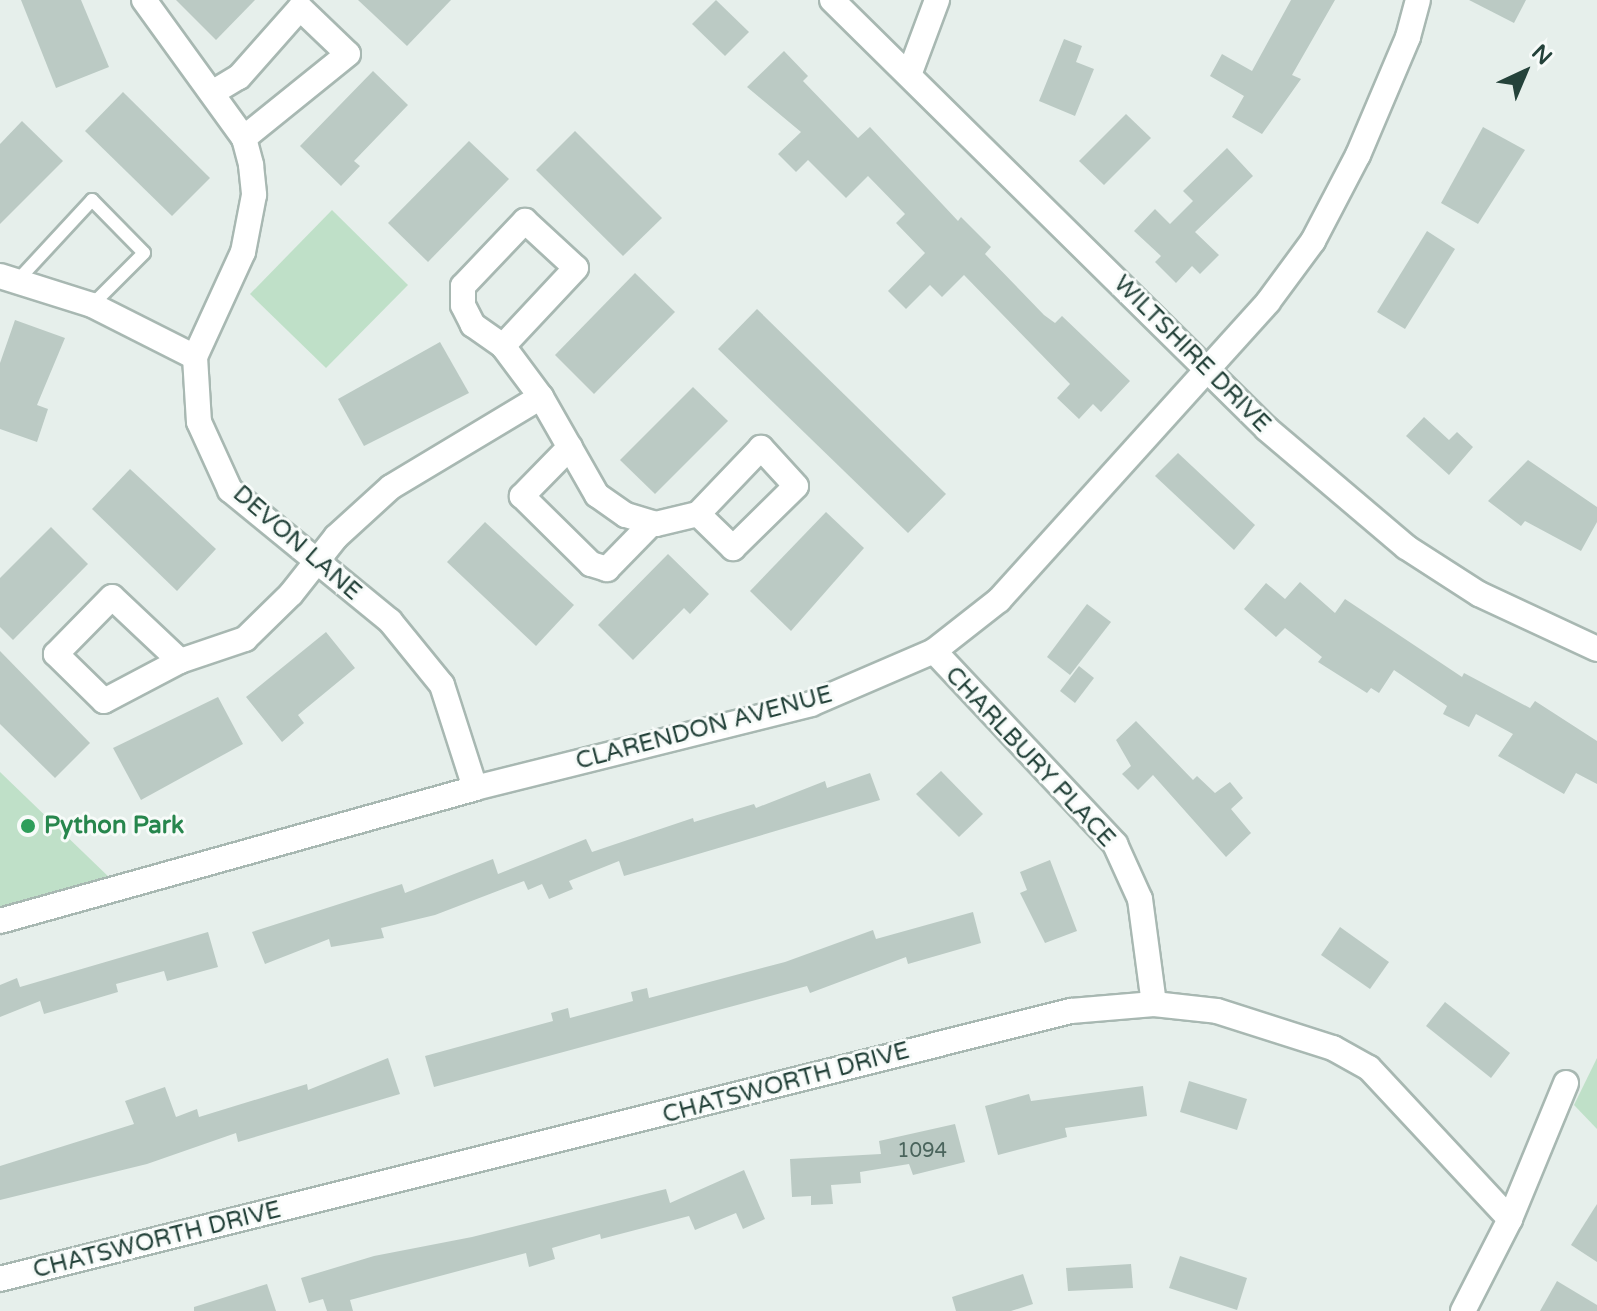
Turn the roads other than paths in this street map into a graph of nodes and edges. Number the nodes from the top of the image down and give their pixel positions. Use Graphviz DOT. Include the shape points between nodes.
graph roads {
  1 [pos="144,0"];
  2 [pos="832,0"];
  3 [pos="937,0"];
  4 [pos="1418,0"];
  5 [pos="909,75"];
  6 [pos="212,93"];
  7 [pos="244,138"];
  8 [pos="9,278"];
  9 [pos="92,305"];
  10 [pos="503,346"];
  11 [pos="195,357"];
  12 [pos="1210,372"];
  13 [pos="541,397"];
  14 [pos="570,447"];
  15 [pos="698,514"];
  16 [pos="652,523"];
  17 [pos="315,565"];
  18 [pos="1597,649"];
  19 [pos="934,651"];
  20 [pos="180,661"];
  21 [pos="475,788"];
  22 [pos="0,921"];
  23 [pos="1154,1004"];
  24 [pos="1566,1083"];
  25 [pos="1510,1219"];
  26 [pos="0,1279"];
  27 [pos="1463,1311"];
  1 -- 6 [label="street, DEVON LANE"];
  2 -- 5 [label="street, WILTSHIRE DRIVE"];
  3 -- 5 [label="street"];
  4 -- 12 [label="street, CLARENDON AVENUE" via="1408,37 1358,155 1313,241"];
  5 -- 12 [label="street, WILTSHIRE DRIVE"];
  6 -- 7 [label="street, DEVON LANE"];
  6 -- 7 [label="street" via="239,77 300,8 348,54"];
  7 -- 11 [label="street, DEVON LANE" via="254,195 250,223 243,252"];
  8 -- 9 [label="street"];
  8 -- 9 [label="lane" via="92,200 144,253"];
  9 -- 11 [label="street"];
  10 -- 10 [label="street" via="576,268 525,221 463,286 463,305 473,325"];
  10 -- 13 [label="street"];
  11 -- 17 [label="street, DEVON LANE" via="199,422 230,490"];
  12 -- 18 [label="street, WILTSHIRE DRIVE" via="1267,429 1406,547 1479,594"];
  12 -- 19 [label="street, CLARENDON AVENUE" via="999,600"];
  13 -- 14 [label="street"];
  13 -- 17 [label="street" via="391,487 336,537"];
  14 -- 16 [label="street" via="597,495 626,515"];
  14 -- 16 [label="street" via="522,496 591,564 607,569"];
  15 -- 16 [label="street"];
  17 -- 20 [label="street" via="245,639"];
  17 -- 21 [label="street, DEVON LANE" via="390,621 442,685"];
  19 -- 21 [label="street, CLARENDON AVENUE" via="811,704"];
  19 -- 23 [label="street, CHARLBURY PLACE" via="1115,844 1140,899"];
  20 -- 20 [label="street" via="104,701 56,654 112,597"];
  21 -- 22 [label="street, CLARENDON AVENUE"];
  23 -- 25 [label="street, CHATSWORTH DRIVE" via="1217,1011 1333,1048 1369,1068"];
  23 -- 26 [label="street, CHATSWORTH DRIVE" via="1041,1018"];
  24 -- 25 [label="street"];
  25 -- 27 [label="street"];
}
